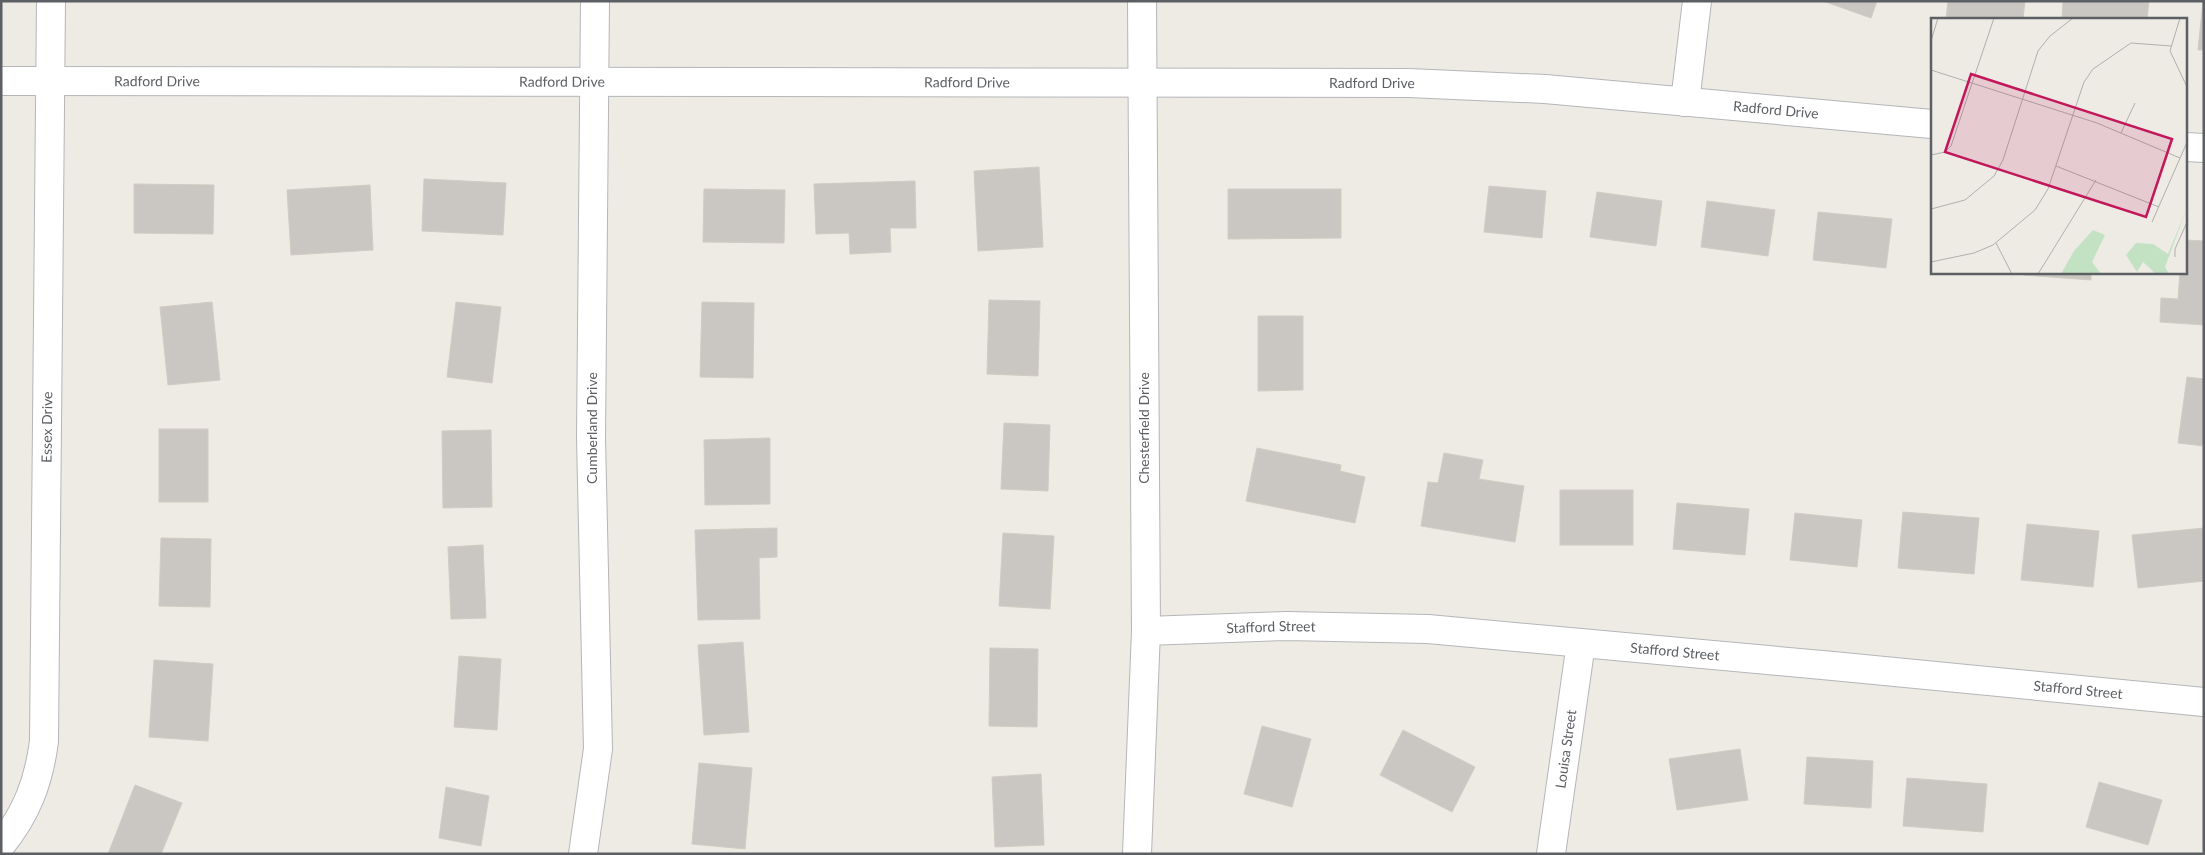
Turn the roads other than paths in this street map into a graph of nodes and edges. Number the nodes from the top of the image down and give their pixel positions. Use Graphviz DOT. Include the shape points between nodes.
graph roads {
  1 [pos="51,1"];
  2 [pos="595,1"];
  3 [pos="1142,1"];
  4 [pos="1696,1"];
  5 [pos="1,81"];
  6 [pos="51,81"];
  7 [pos="1142,81"];
  8 [pos="595,82"];
  9 [pos="1685,102"];
  10 [pos="1931,124"];
  11 [pos="2188,146"];
  12 [pos="2204,148"];
  13 [pos="1146,630"];
  14 [pos="1581,643"];
  15 [pos="2204,702"];
  16 [pos="1,844"];
  17 [pos="583,854"];
  18 [pos="1138,854"];
  19 [pos="1551,854"];
  1 -- 6 [label="street, Essex Drive"];
  2 -- 8 [label="street, Cumberland Drive"];
  3 -- 7 [label="street, Chesterfield Drive"];
  4 -- 9 [label="street"];
  5 -- 6 [label="street, Radford Drive"];
  6 -- 8 [label="street, Radford Drive"];
  6 -- 16 [label="street, Essex Drive" via="44,741 40,771 31,799 17,825"];
  7 -- 8 [label="street, Radford Drive"];
  7 -- 9 [label="street, Radford Drive" via="1409,83 1545,89"];
  7 -- 13 [label="street, Chesterfield Drive"];
  8 -- 17 [label="street, Cumberland Drive" via="592,438 598,749"];
  9 -- 10 [label="street, Radford Drive"];
  11 -- 12 [label="street"];
  13 -- 14 [label="street, Stafford Street" via="1287,626 1428,629"];
  13 -- 18 [label="street, Chesterfield Drive"];
  14 -- 15 [label="street, Stafford Street"];
  14 -- 19 [label="street, Louisa Street"];
}
